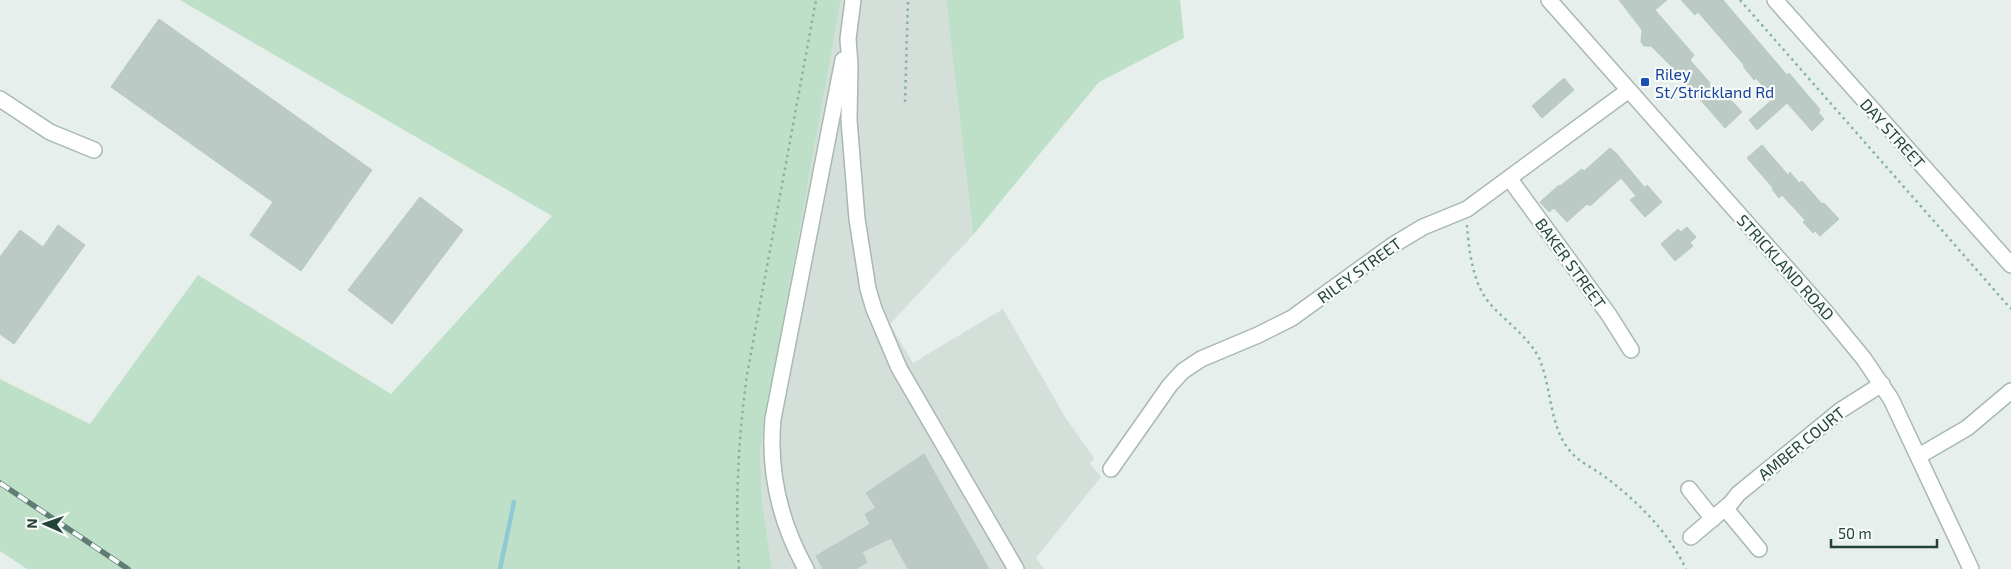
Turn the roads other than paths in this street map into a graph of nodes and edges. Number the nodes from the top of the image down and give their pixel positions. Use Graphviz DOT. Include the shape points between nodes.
graph roads {
  1 [pos="854,0"];
  2 [pos="1775,0"];
  3 [pos="1552,1"];
  4 [pos="848,39"];
  5 [pos="1629,90"];
  6 [pos="0,99"];
  7 [pos="94,150"];
  8 [pos="1510,178"];
  9 [pos="2011,265"];
  10 [pos="1631,350"];
  11 [pos="1882,384"];
  12 [pos="2011,391"];
  13 [pos="1919,456"];
  14 [pos="1111,469"];
  15 [pos="1688,489"];
  16 [pos="1725,508"];
  17 [pos="1713,518"];
  18 [pos="1691,537"];
  19 [pos="1759,549"];
  20 [pos="806,569"];
  21 [pos="1016,569"];
  22 [pos="1971,569"];
  1 -- 4 [label="street"];
  2 -- 9 [label="street, DAY STREET"];
  3 -- 5 [label="street, STRICKLAND ROAD"];
  4 -- 20 [label="street" via="772,435 776,496 791,540"];
  4 -- 21 [label="street" via="849,120 857,219 874,309 908,385"];
  5 -- 8 [label="street, RILEY STREET"];
  5 -- 11 [label="street, STRICKLAND ROAD" via="1847,336"];
  6 -- 7 [label="street" via="50,132"];
  8 -- 10 [label="street, BAKER STREET"];
  8 -- 14 [label="street, RILEY STREET" via="1467,209 1400,240 1292,318 1201,359 1184,371 1170,385"];
  11 -- 13 [label="street, STRICKLAND ROAD"];
  11 -- 16 [label="street, AMBER COURT" via="1841,410"];
  12 -- 13 [label="street" via="1960,433"];
  13 -- 22 [label="street, STRICKLAND ROAD"];
  15 -- 17 [label="street"];
  16 -- 17 [label="street, AMBER COURT"];
  16 -- 19 [label="street"];
  17 -- 18 [label="street, AMBER COURT"];
}
